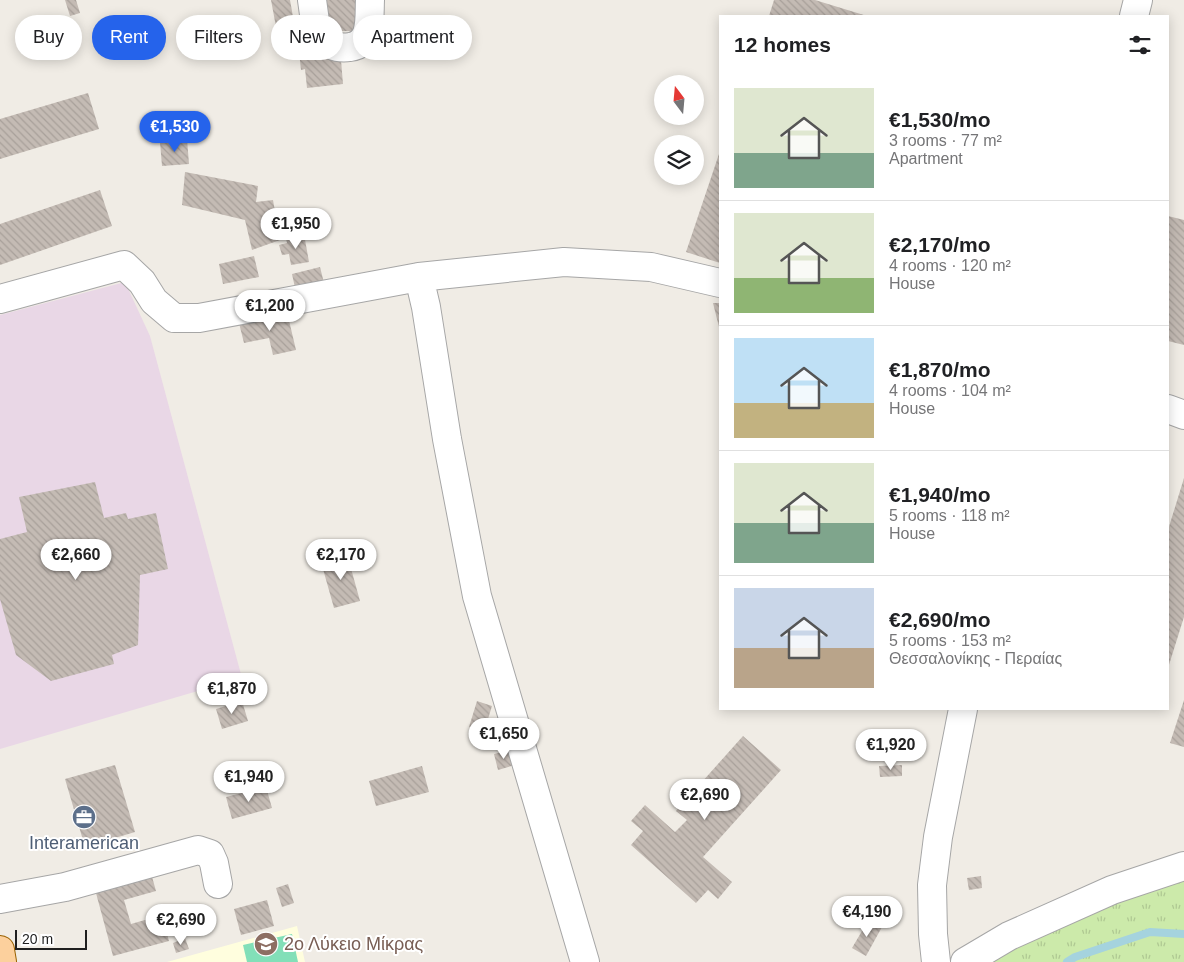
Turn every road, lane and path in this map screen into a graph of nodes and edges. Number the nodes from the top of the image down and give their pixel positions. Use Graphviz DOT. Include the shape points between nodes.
graph roads {
  1 [pos="312,0"];
  2 [pos="370,0"];
  3 [pos="1138,0"];
  4 [pos="1134,15"];
  5 [pos="419,277"];
  6 [pos="719,282"];
  7 [pos="0,299"];
  8 [pos="1169,409"];
  9 [pos="1184,415"];
  10 [pos="963,710"];
  11 [pos="1184,866"];
  12 [pos="218,884"];
  13 [pos="0,899"];
  14 [pos="0,950"];
  15 [pos="2,962"];
  16 [pos="585,962"];
  17 [pos="936,962"];
  18 [pos="966,962"];
  1 -- 2 [label="street" via="317,36 332,46 345,48 356,46 364,39 369,27"];
  3 -- 4 [label="street"];
  5 -- 6 [label="street" via="564,262 651,267"];
  5 -- 7 [label="street" via="199,318 174,318 154,301 142,282 124,265"];
  5 -- 16 [label="street" via="476,596"];
  8 -- 9 [label="street"];
  10 -- 17 [label="street" via="938,836 932,885"];
  11 -- 18 [label="street" via="1112,890 1009,936"];
  12 -- 13 [label="street" via="210,854 198,850 65,887"];
  14 -- 15 [label="main road"];
}
